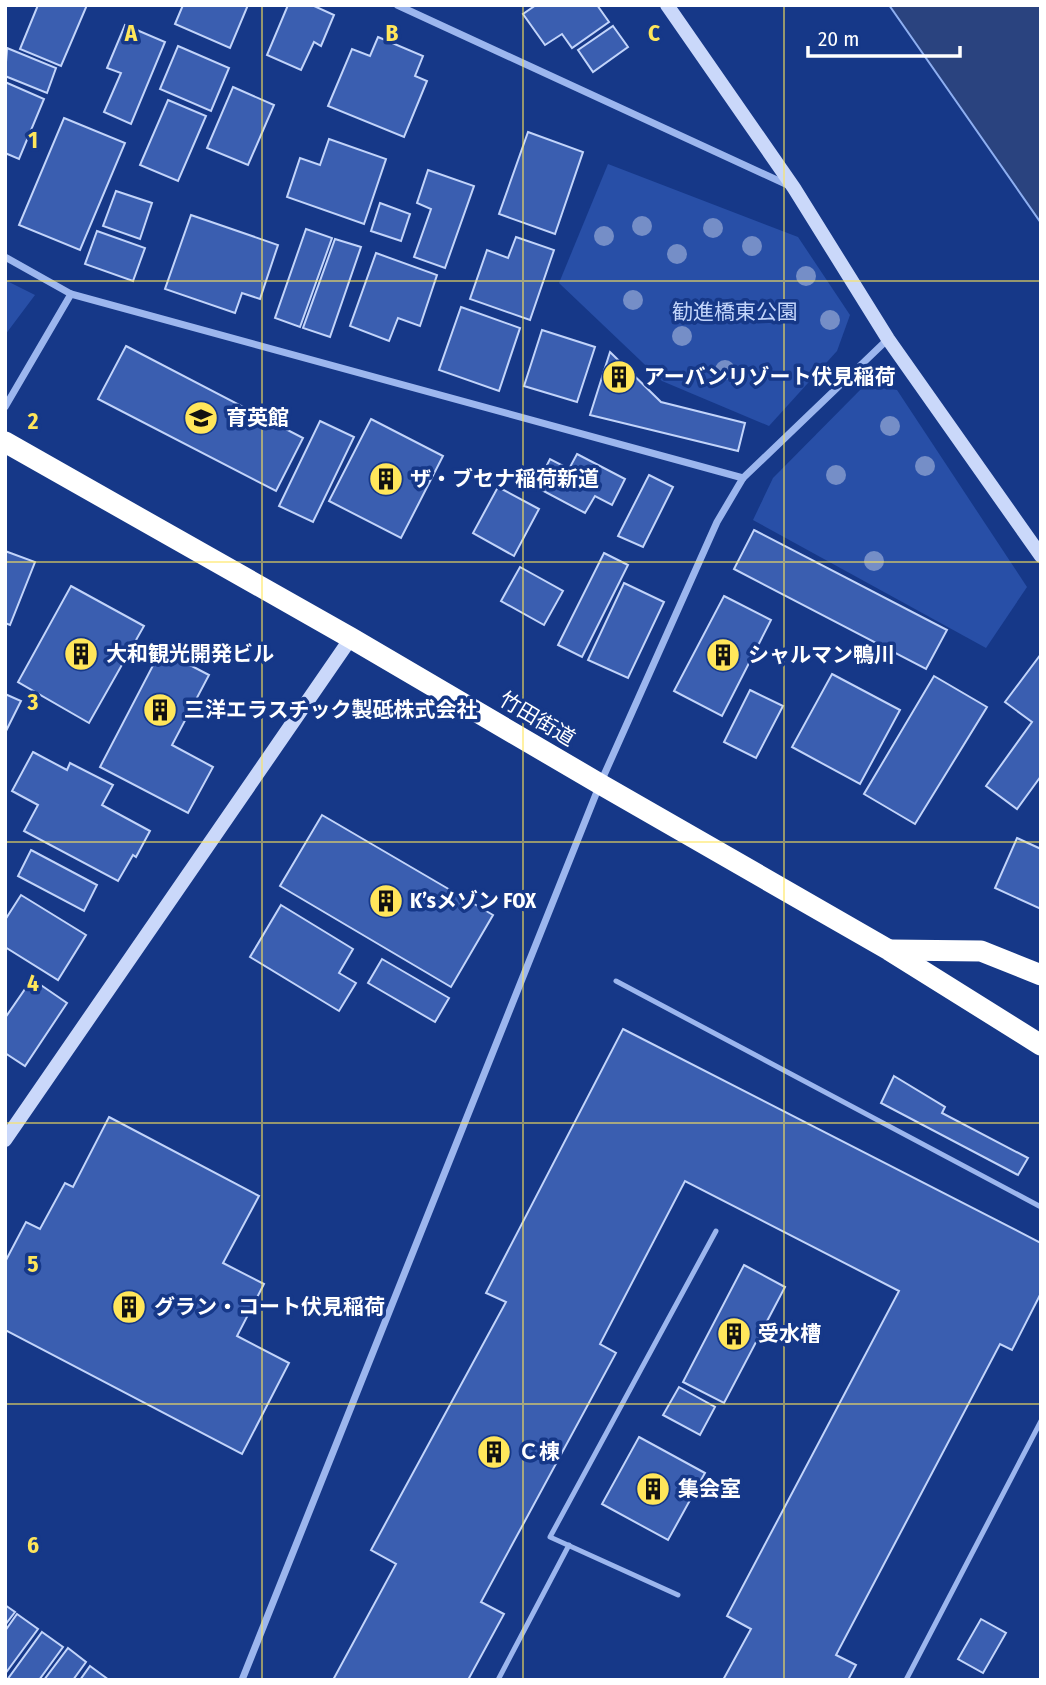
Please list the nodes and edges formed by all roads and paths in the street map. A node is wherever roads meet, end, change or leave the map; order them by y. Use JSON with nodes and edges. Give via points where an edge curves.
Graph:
{"nodes":[{"id":1,"x":397,"y":5,"type":"edge"},
{"id":2,"x":413,"y":5,"type":"edge"},
{"id":3,"x":667,"y":5,"type":"edge"},
{"id":4,"x":420,"y":15,"type":"junction"},
{"id":5,"x":794,"y":188,"type":"junction"},
{"id":6,"x":5,"y":257,"type":"edge"},
{"id":7,"x":71,"y":293,"type":"junction"},
{"id":8,"x":888,"y":339,"type":"junction"},
{"id":9,"x":5,"y":407,"type":"edge"},
{"id":10,"x":5,"y":442,"type":"edge"},
{"id":11,"x":743,"y":478,"type":"junction"},
{"id":12,"x":1041,"y":556,"type":"edge"},
{"id":13,"x":351,"y":638,"type":"junction"},
{"id":14,"x":600,"y":785,"type":"junction"},
{"id":15,"x":889,"y":950,"type":"junction"},
{"id":16,"x":1041,"y":975,"type":"edge"},
{"id":17,"x":616,"y":981,"type":"dead end"},
{"id":18,"x":1041,"y":1045,"type":"edge"},
{"id":19,"x":5,"y":1140,"type":"edge"},
{"id":20,"x":1041,"y":1207,"type":"edge"},
{"id":21,"x":716,"y":1231,"type":"dead end"},
{"id":22,"x":1041,"y":1421,"type":"edge"},
{"id":23,"x":569,"y":1545,"type":"junction"},
{"id":24,"x":678,"y":1595,"type":"dead end"},
{"id":25,"x":242,"y":1680,"type":"edge"},
{"id":26,"x":498,"y":1680,"type":"edge"},
{"id":27,"x":906,"y":1680,"type":"edge"}],
"edges":[{"from":1,"to":4,"type":"street"},
{"from":2,"to":4,"type":"street"},
{"from":3,"to":5,"type":"street"},
{"from":4,"to":5,"type":"street"},
{"from":5,"to":8,"type":"street"},
{"from":6,"to":7,"type":"street"},
{"from":7,"to":9,"type":"street"},
{"from":7,"to":11,"type":"street"},
{"from":8,"to":11,"type":"street"},
{"from":8,"to":12,"type":"street"},
{"from":10,"to":13,"type":"highway","name":"竹田街道"},
{"from":11,"to":14,"type":"street","via":[[717,522]]},
{"from":13,"to":14,"type":"highway","name":"竹田街道"},
{"from":13,"to":19,"type":"street"},
{"from":14,"to":15,"type":"highway","name":"竹田街道"},
{"from":14,"to":25,"type":"street"},
{"from":15,"to":16,"type":"highway","via":[[981,951]]},
{"from":15,"to":18,"type":"highway","name":"竹田街道"},
{"from":17,"to":20,"type":"lane"},
{"from":21,"to":23,"type":"lane","via":[[550,1536]]},
{"from":22,"to":27,"type":"lane"},
{"from":23,"to":24,"type":"lane"},
{"from":23,"to":26,"type":"lane"}]}
